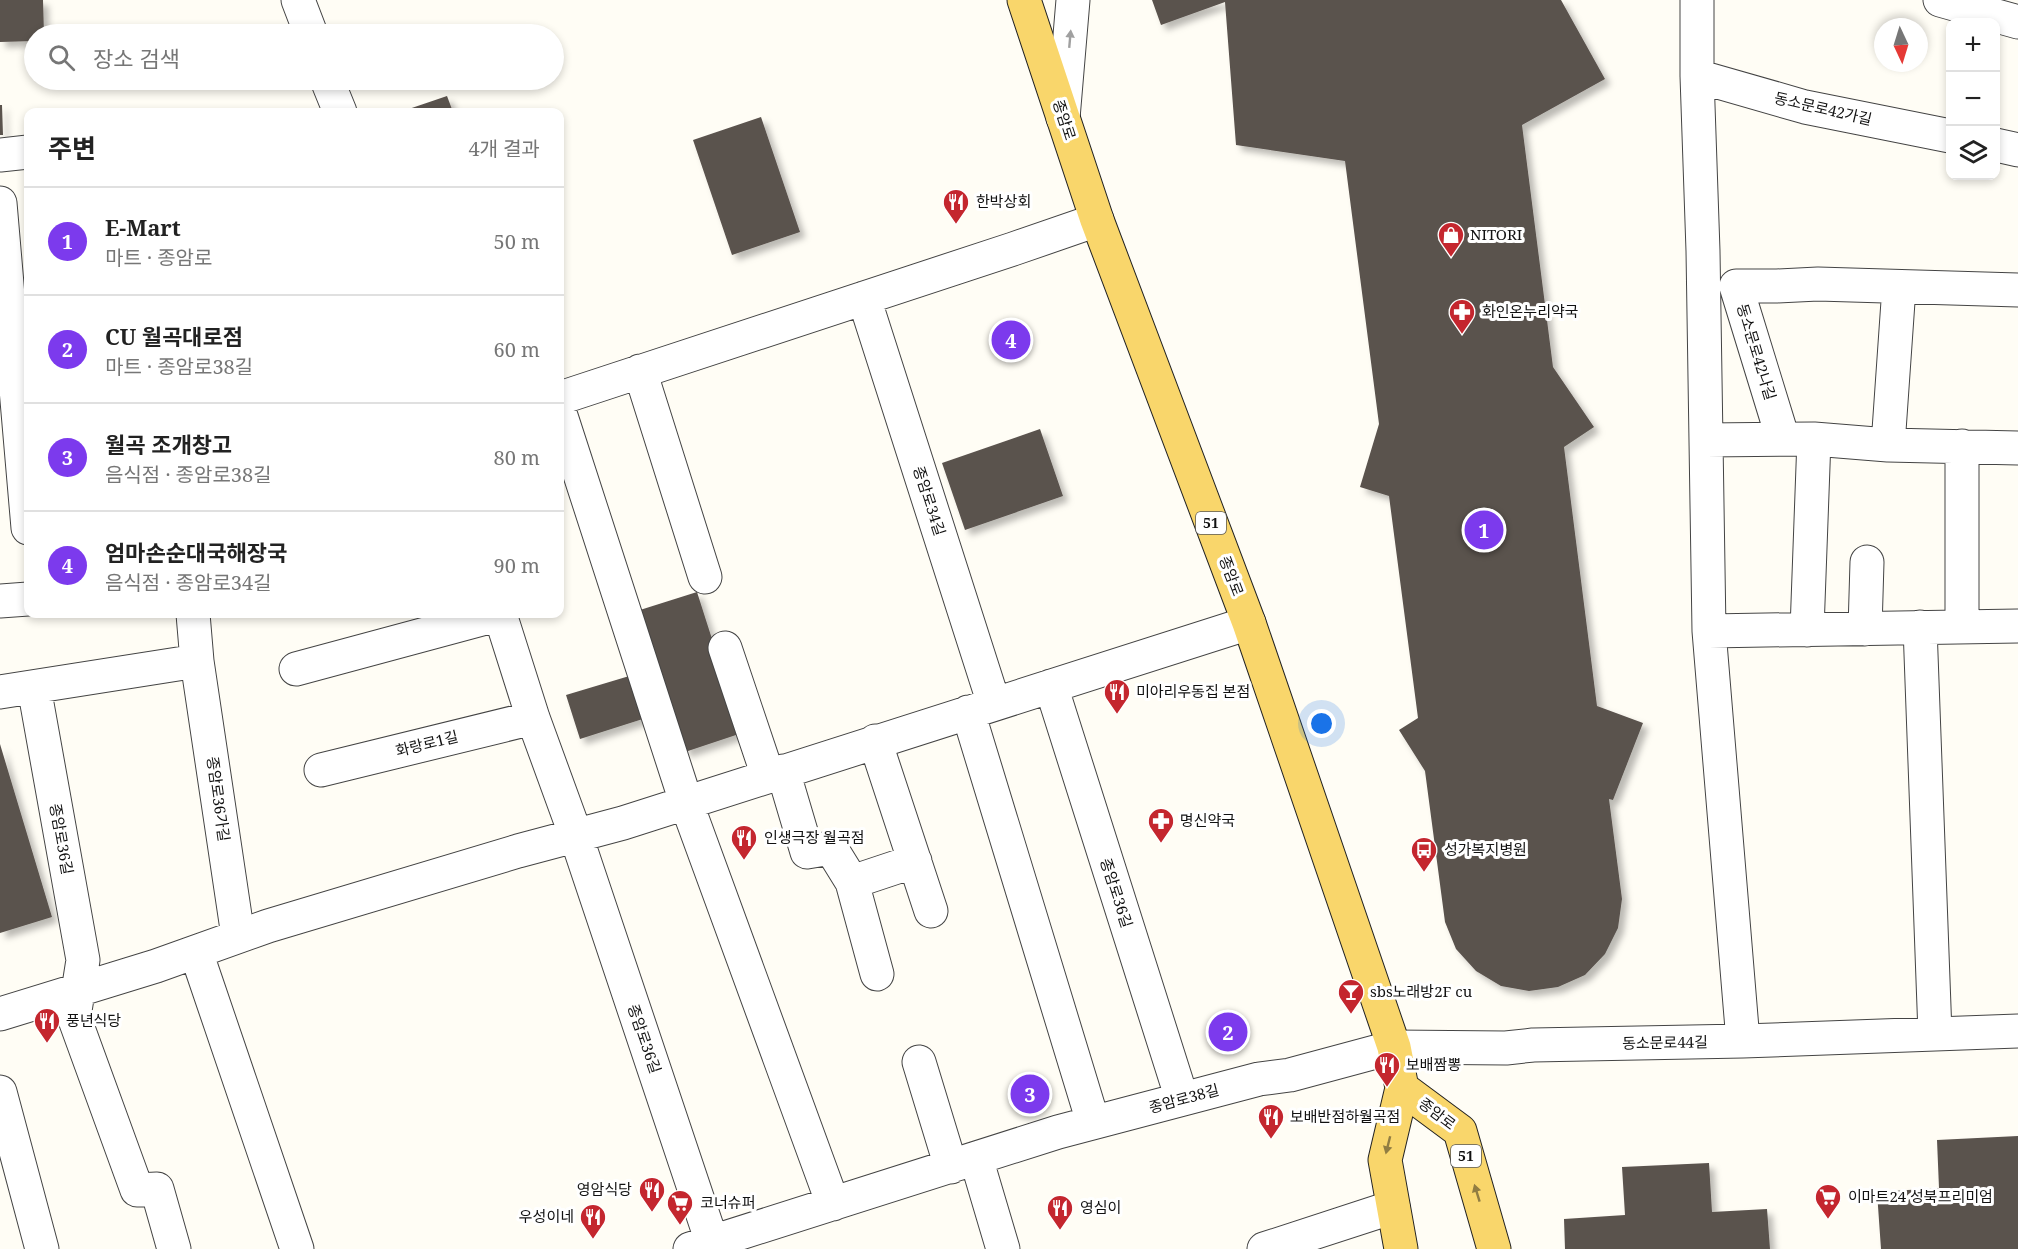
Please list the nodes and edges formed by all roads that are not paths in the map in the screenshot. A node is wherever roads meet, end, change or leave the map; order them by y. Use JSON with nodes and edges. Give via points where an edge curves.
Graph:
{"nodes":[{"id":1,"x":298,"y":0,"type":"edge"},
{"id":2,"x":1024,"y":0,"type":"edge"},
{"id":3,"x":1073,"y":0,"type":"edge"},
{"id":4,"x":1697,"y":0,"type":"edge"},
{"id":5,"x":1940,"y":0,"type":"edge"},
{"id":6,"x":2018,"y":22,"type":"edge"},
{"id":7,"x":307,"y":24,"type":"edge"},
{"id":8,"x":1697,"y":76,"type":"junction"},
{"id":9,"x":331,"y":90,"type":"edge"},
{"id":10,"x":338,"y":108,"type":"edge"},
{"id":11,"x":1063,"y":118,"type":"junction"},
{"id":12,"x":1946,"y":135,"type":"edge"},
{"id":13,"x":2000,"y":147,"type":"edge"},
{"id":14,"x":2018,"y":150,"type":"edge"},
{"id":15,"x":24,"y":152,"type":"edge"},
{"id":16,"x":0,"y":155,"type":"edge"},
{"id":17,"x":0,"y":203,"type":"edge"},
{"id":18,"x":1097,"y":220,"type":"junction"},
{"id":19,"x":1899,"y":287,"type":"junction"},
{"id":20,"x":2018,"y":290,"type":"edge"},
{"id":21,"x":864,"y":298,"type":"junction"},
{"id":22,"x":640,"y":372,"type":"junction"},
{"id":23,"x":564,"y":397,"type":"edge"},
{"id":24,"x":564,"y":425,"type":"edge"},
{"id":25,"x":1799,"y":439,"type":"junction"},
{"id":26,"x":1706,"y":440,"type":"junction"},
{"id":27,"x":1888,"y":445,"type":"junction"},
{"id":28,"x":1962,"y":446,"type":"junction"},
{"id":29,"x":2018,"y":448,"type":"edge"},
{"id":30,"x":24,"y":482,"type":"edge"},
{"id":31,"x":1867,"y":562,"type":"dead end"},
{"id":32,"x":705,"y":577,"type":"dead end"},
{"id":33,"x":24,"y":599,"type":"edge"},
{"id":34,"x":0,"y":601,"type":"edge"},
{"id":35,"x":193,"y":618,"type":"edge"},
{"id":36,"x":485,"y":618,"type":"edge"},
{"id":37,"x":501,"y":618,"type":"edge"},
{"id":38,"x":1249,"y":623,"type":"junction"},
{"id":39,"x":2018,"y":626,"type":"edge"},
{"id":40,"x":1920,"y":627,"type":"junction"},
{"id":41,"x":1962,"y":627,"type":"junction"},
{"id":42,"x":1865,"y":629,"type":"junction"},
{"id":43,"x":1808,"y":630,"type":"junction"},
{"id":44,"x":1709,"y":631,"type":"junction"},
{"id":45,"x":724,"y":648,"type":"dead end"},
{"id":46,"x":197,"y":662,"type":"junction"},
{"id":47,"x":296,"y":669,"type":"dead end"},
{"id":48,"x":1051,"y":686,"type":"junction"},
{"id":49,"x":34,"y":687,"type":"junction"},
{"id":50,"x":0,"y":692,"type":"edge"},
{"id":51,"x":981,"y":708,"type":"junction"},
{"id":52,"x":533,"y":718,"type":"junction"},
{"id":53,"x":875,"y":741,"type":"junction"},
{"id":54,"x":321,"y":770,"type":"dead end"},
{"id":55,"x":776,"y":774,"type":"junction"},
{"id":56,"x":686,"y":802,"type":"junction"},
{"id":57,"x":576,"y":836,"type":"junction"},
{"id":58,"x":915,"y":861,"type":"junction"},
{"id":59,"x":852,"y":882,"type":"junction"},
{"id":60,"x":931,"y":911,"type":"dead end"},
{"id":61,"x":238,"y":936,"type":"junction"},
{"id":62,"x":196,"y":952,"type":"junction"},
{"id":63,"x":877,"y":974,"type":"dead end"},
{"id":64,"x":77,"y":990,"type":"junction"},
{"id":65,"x":0,"y":1014,"type":"edge"},
{"id":66,"x":2018,"y":1031,"type":"edge"},
{"id":67,"x":1935,"y":1034,"type":"junction"},
{"id":68,"x":1743,"y":1041,"type":"junction"},
{"id":69,"x":1394,"y":1047,"type":"junction"},
{"id":70,"x":919,"y":1062,"type":"dead end"},
{"id":71,"x":1402,"y":1088,"type":"junction"},
{"id":72,"x":0,"y":1092,"type":"edge"},
{"id":73,"x":1182,"y":1100,"type":"junction"},
{"id":74,"x":1093,"y":1122,"type":"junction"},
{"id":75,"x":4,"y":1125,"type":"edge"},
{"id":76,"x":963,"y":1162,"type":"junction"},
{"id":77,"x":833,"y":1204,"type":"junction"},
{"id":78,"x":1393,"y":1207,"type":"junction"},
{"id":79,"x":700,"y":1247,"type":"edge"},
{"id":80,"x":42,"y":1249,"type":"edge"},
{"id":81,"x":174,"y":1249,"type":"edge"},
{"id":82,"x":297,"y":1249,"type":"edge"},
{"id":83,"x":1003,"y":1249,"type":"edge"},
{"id":84,"x":1264,"y":1249,"type":"edge"},
{"id":85,"x":1401,"y":1249,"type":"edge"},
{"id":86,"x":1494,"y":1249,"type":"edge"}],
"edges":[{"from":1,"to":7,"type":"street"},
{"from":2,"to":11,"type":"main road","name":"종암로","number":"51"},
{"from":11,"to":3,"type":"street","one_way":true},
{"from":4,"to":8,"type":"street"},
{"from":5,"to":6,"type":"street"},
{"from":8,"to":12,"type":"street","name":"동소문로42가길","via":[[1805,107]]},
{"from":8,"to":26,"type":"street"},
{"from":9,"to":10,"type":"street"},
{"from":11,"to":18,"type":"main road","name":"종암로","number":"51"},
{"from":13,"to":14,"type":"street"},
{"from":15,"to":16,"type":"street"},
{"from":17,"to":30,"type":"street"},
{"from":18,"to":21,"type":"street"},
{"from":18,"to":38,"type":"main road","name":"종암로","number":"51"},
{"from":19,"to":20,"type":"street","name":"동소문로42나길"},
{"from":19,"to":25,"type":"street","name":"동소문로42나길","via":[[1736,286]]},
{"from":19,"to":27,"type":"street"},
{"from":21,"to":22,"type":"street"},
{"from":21,"to":51,"type":"street","name":"종암로34길"},
{"from":22,"to":23,"type":"street"},
{"from":22,"to":32,"type":"street"},
{"from":24,"to":56,"type":"street"},
{"from":25,"to":26,"type":"street"},
{"from":25,"to":27,"type":"street"},
{"from":25,"to":43,"type":"street"},
{"from":26,"to":44,"type":"street"},
{"from":27,"to":28,"type":"street"},
{"from":28,"to":29,"type":"street"},
{"from":28,"to":41,"type":"street"},
{"from":31,"to":42,"type":"street"},
{"from":33,"to":34,"type":"street"},
{"from":35,"to":46,"type":"street","name":"종암로36가길"},
{"from":36,"to":47,"type":"street"},
{"from":37,"to":52,"type":"street"},
{"from":38,"to":48,"type":"street"},
{"from":38,"to":69,"type":"main road","name":"종암로","number":"51"},
{"from":39,"to":41,"type":"street"},
{"from":40,"to":41,"type":"street"},
{"from":40,"to":42,"type":"street"},
{"from":40,"to":67,"type":"street"},
{"from":42,"to":43,"type":"street"},
{"from":43,"to":44,"type":"street"},
{"from":44,"to":68,"type":"street"},
{"from":45,"to":55,"type":"street"},
{"from":46,"to":49,"type":"street"},
{"from":46,"to":61,"type":"street","name":"종암로36가길"},
{"from":48,"to":51,"type":"street"},
{"from":48,"to":73,"type":"street","name":"종암로36길"},
{"from":49,"to":50,"type":"street"},
{"from":49,"to":64,"type":"street","name":"종암로36길","via":[[83,960]]},
{"from":51,"to":53,"type":"street"},
{"from":51,"to":74,"type":"street"},
{"from":52,"to":54,"type":"street","name":"화랑로1길"},
{"from":52,"to":57,"type":"street"},
{"from":53,"to":55,"type":"street"},
{"from":53,"to":58,"type":"street"},
{"from":55,"to":56,"type":"street"},
{"from":55,"to":59,"type":"street","via":[[807,852],[831,848]]},
{"from":56,"to":57,"type":"street"},
{"from":56,"to":77,"type":"street"},
{"from":57,"to":61,"type":"street"},
{"from":57,"to":79,"type":"street","name":"종암로36길"},
{"from":58,"to":59,"type":"street"},
{"from":58,"to":60,"type":"street"},
{"from":59,"to":63,"type":"street"},
{"from":61,"to":62,"type":"street"},
{"from":62,"to":64,"type":"street"},
{"from":62,"to":82,"type":"street"},
{"from":64,"to":65,"type":"street"},
{"from":64,"to":81,"type":"street","name":"종암로36길","via":[[74,1017],[137,1190],[157,1189]]},
{"from":66,"to":67,"type":"street","name":"동소문로44길"},
{"from":67,"to":68,"type":"street","name":"동소문로44길"},
{"from":68,"to":69,"type":"street","name":"동소문로44길"},
{"from":69,"to":71,"type":"main road","name":"종암로","number":"51"},
{"from":69,"to":73,"type":"street","name":"종암로38길"},
{"from":70,"to":76,"type":"street"},
{"from":71,"to":78,"type":"main road","name":"종암로","number":"51","one_way":true,"via":[[1384,1160]]},
{"from":86,"to":71,"type":"main road","name":"종암로","number":"51","one_way":true,"via":[[1460,1131]]},
{"from":72,"to":75,"type":"street"},
{"from":73,"to":74,"type":"street","name":"종암로38길"},
{"from":74,"to":76,"type":"street","name":"종암로38길"},
{"from":75,"to":80,"type":"street"},
{"from":76,"to":77,"type":"street","name":"종암로38길"},
{"from":76,"to":83,"type":"street"},
{"from":77,"to":79,"type":"street","name":"종암로38길"},
{"from":78,"to":84,"type":"street"},
{"from":78,"to":85,"type":"main road","name":"종암로","number":"51"}]}
